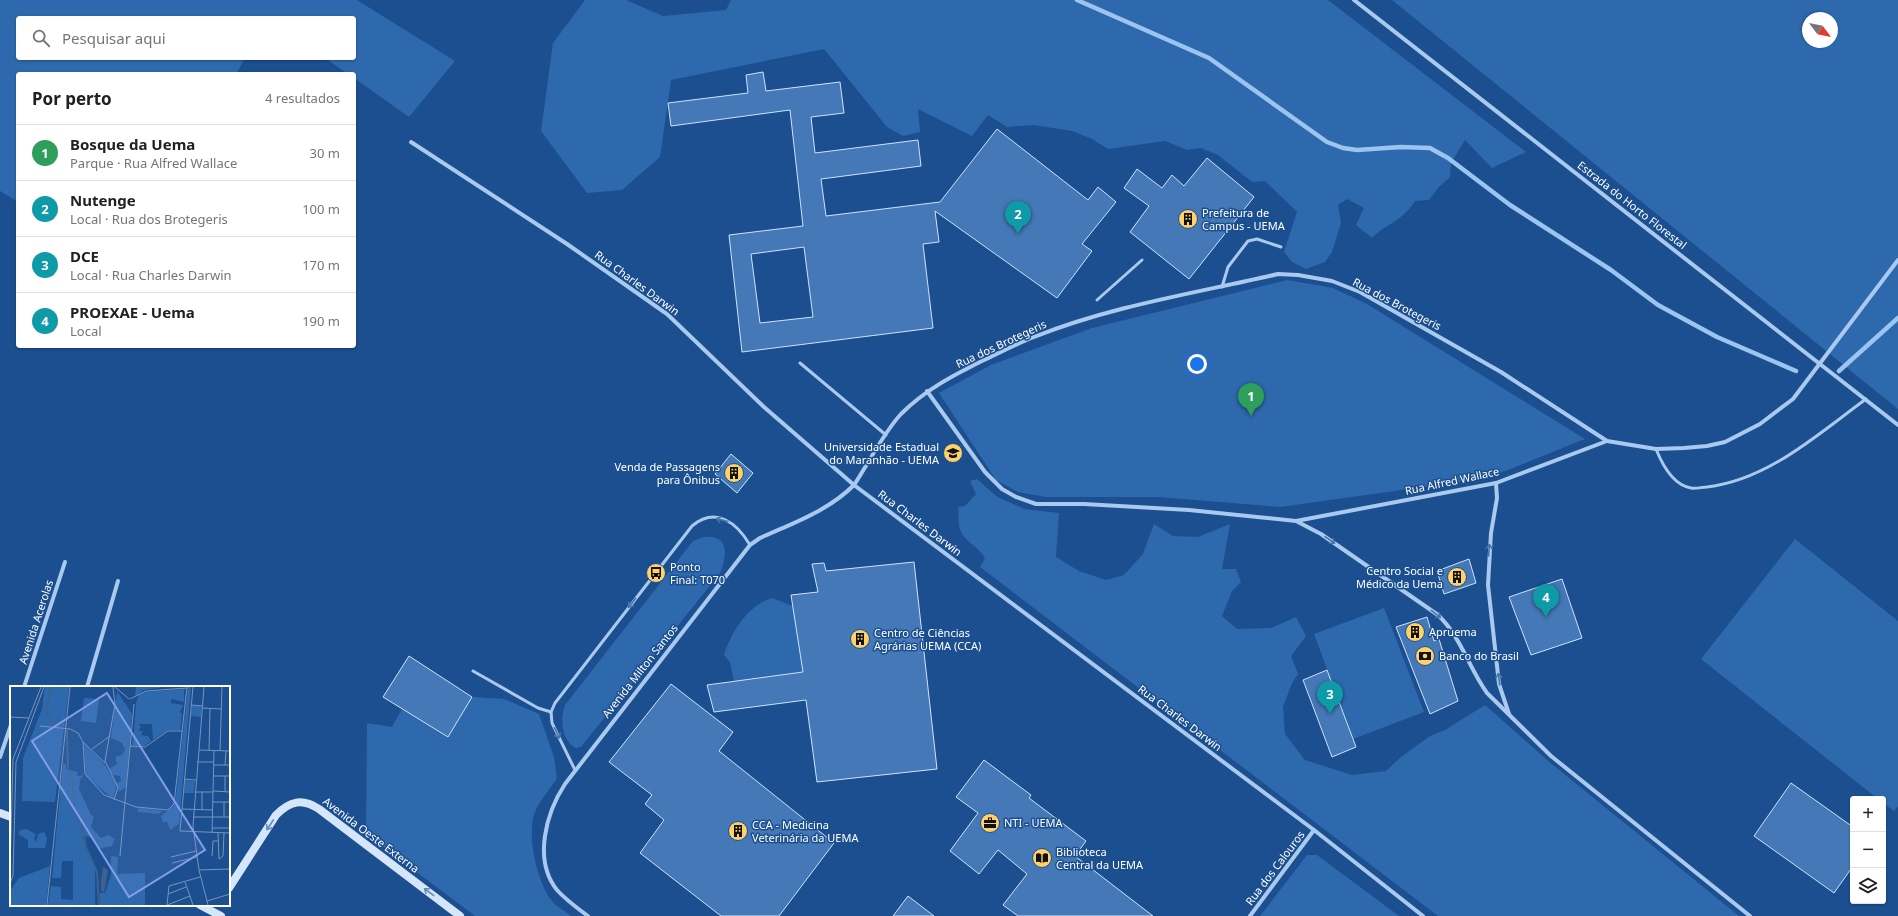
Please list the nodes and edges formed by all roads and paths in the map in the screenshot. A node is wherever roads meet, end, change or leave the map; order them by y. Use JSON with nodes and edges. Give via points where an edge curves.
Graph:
{"nodes":[{"id":1,"x":1354,"y":0,"type":"edge"},
{"id":2,"x":411,"y":142,"type":"dead end"},
{"id":3,"x":1280,"y":247,"type":"dead end"},
{"id":4,"x":1142,"y":260,"type":"dead end"},
{"id":5,"x":1898,"y":260,"type":"edge"},
{"id":6,"x":1222,"y":287,"type":"junction"},
{"id":7,"x":1097,"y":300,"type":"dead end"},
{"id":8,"x":800,"y":362,"type":"dead end"},
{"id":9,"x":1819,"y":363,"type":"junction"},
{"id":10,"x":928,"y":391,"type":"junction"},
{"id":11,"x":1866,"y":399,"type":"junction"},
{"id":12,"x":1898,"y":425,"type":"edge"},
{"id":13,"x":886,"y":435,"type":"junction"},
{"id":14,"x":1607,"y":441,"type":"junction"},
{"id":15,"x":1656,"y":449,"type":"junction"},
{"id":16,"x":1496,"y":482,"type":"junction"},
{"id":17,"x":854,"y":485,"type":"junction"},
{"id":18,"x":1296,"y":521,"type":"junction"},
{"id":19,"x":750,"y":545,"type":"junction"},
{"id":20,"x":65,"y":562,"type":"dead end"},
{"id":21,"x":118,"y":581,"type":"dead end"},
{"id":22,"x":473,"y":671,"type":"dead end"},
{"id":23,"x":24,"y":686,"type":"edge"},
{"id":24,"x":87,"y":686,"type":"edge"},
{"id":25,"x":551,"y":712,"type":"junction"},
{"id":26,"x":1510,"y":716,"type":"junction"},
{"id":27,"x":10,"y":728,"type":"edge"},
{"id":28,"x":0,"y":757,"type":"edge"},
{"id":29,"x":575,"y":770,"type":"junction"},
{"id":30,"x":0,"y":813,"type":"edge"},
{"id":31,"x":10,"y":817,"type":"edge"},
{"id":32,"x":1314,"y":830,"type":"junction"},
{"id":33,"x":230,"y":886,"type":"edge"},
{"id":34,"x":202,"y":906,"type":"edge"},
{"id":35,"x":214,"y":911,"type":"edge"},
{"id":36,"x":221,"y":916,"type":"edge"},
{"id":37,"x":460,"y":916,"type":"edge"},
{"id":38,"x":588,"y":916,"type":"edge"},
{"id":39,"x":1250,"y":916,"type":"edge"},
{"id":40,"x":1423,"y":916,"type":"edge"},
{"id":41,"x":1750,"y":916,"type":"edge"}],
"edges":[{"from":1,"to":9,"type":"street","name":"Estrada do Horto Florestal"},
{"from":2,"to":17,"type":"street","name":"Rua Charles Darwin","via":[[668,314],[764,407]]},
{"from":3,"to":6,"type":"lane","via":[[1257,239],[1248,241],[1228,267]]},
{"from":4,"to":7,"type":"lane"},
{"from":5,"to":9,"type":"street","name":"Rua dos Brotegeris"},
{"from":6,"to":10,"type":"street","name":"Rua dos Brotegeris","via":[[1144,304],[1051,330],[993,356]]},
{"from":6,"to":14,"type":"street","name":"Rua dos Brotegeris","via":[[1278,274],[1332,281],[1380,303],[1501,372]]},
{"from":8,"to":13,"type":"lane"},
{"from":9,"to":11,"type":"street","name":"Estrada do Horto Florestal"},
{"from":9,"to":15,"type":"street","name":"Rua dos Brotegeris","via":[[1792,399],[1760,424],[1742,434],[1725,442],[1707,446]]},
{"from":10,"to":13,"type":"street","name":"Rua dos Brotegeris","via":[[900,416]]},
{"from":10,"to":18,"type":"street","via":[[985,472],[1005,491],[1023,500],[1036,504],[1189,510]]},
{"from":11,"to":12,"type":"street","name":"Estrada do Horto Florestal"},
{"from":11,"to":15,"type":"lane","via":[[1806,443],[1760,472],[1719,485],[1691,488],[1664,468]]},
{"from":13,"to":17,"type":"street","name":"Rua dos Brotegeris"},
{"from":14,"to":15,"type":"street","name":"Rua dos Brotegeris"},
{"from":14,"to":16,"type":"street","name":"Rua Alfred Wallace"},
{"from":16,"to":18,"type":"street","name":"Rua Alfred Wallace"},
{"from":26,"to":16,"type":"street","one_way":true,"via":[[1499,684],[1488,585],[1491,533],[1497,498]]},
{"from":17,"to":19,"type":"street","name":"Avenida Milton Santos","via":[[832,503]]},
{"from":17,"to":32,"type":"street","name":"Rua Charles Darwin"},
{"from":18,"to":26,"type":"street","one_way":true,"via":[[1321,534],[1438,615],[1462,647],[1479,682]]},
{"from":19,"to":25,"type":"lane","one_way":true,"via":[[738,528],[727,521],[706,518],[692,526],[555,703]]},
{"from":19,"to":29,"type":"street","name":"Avenida Milton Santos"},
{"from":20,"to":23,"type":"street","name":"Avenida Acerolas"},
{"from":21,"to":24,"type":"street"},
{"from":22,"to":25,"type":"lane","via":[[538,708]]},
{"from":25,"to":29,"type":"lane","one_way":true,"via":[[552,723]]},
{"from":26,"to":41,"type":"street","via":[[1551,756]]},
{"from":27,"to":28,"type":"street"},
{"from":29,"to":38,"type":"street","name":"Avenida Milton Santos","via":[[551,809],[544,849],[547,870],[557,890]]},
{"from":30,"to":31,"type":"street"},
{"from":32,"to":39,"type":"street","name":"Rua dos Calouros"},
{"from":32,"to":40,"type":"street","name":"Rua Charles Darwin"},
{"from":37,"to":33,"type":"street","name":"Avenida Oeste Externa","one_way":true,"via":[[311,804],[299,801],[286,806],[276,816]]},
{"from":34,"to":35,"type":"street"},
{"from":35,"to":36,"type":"street"}]}
